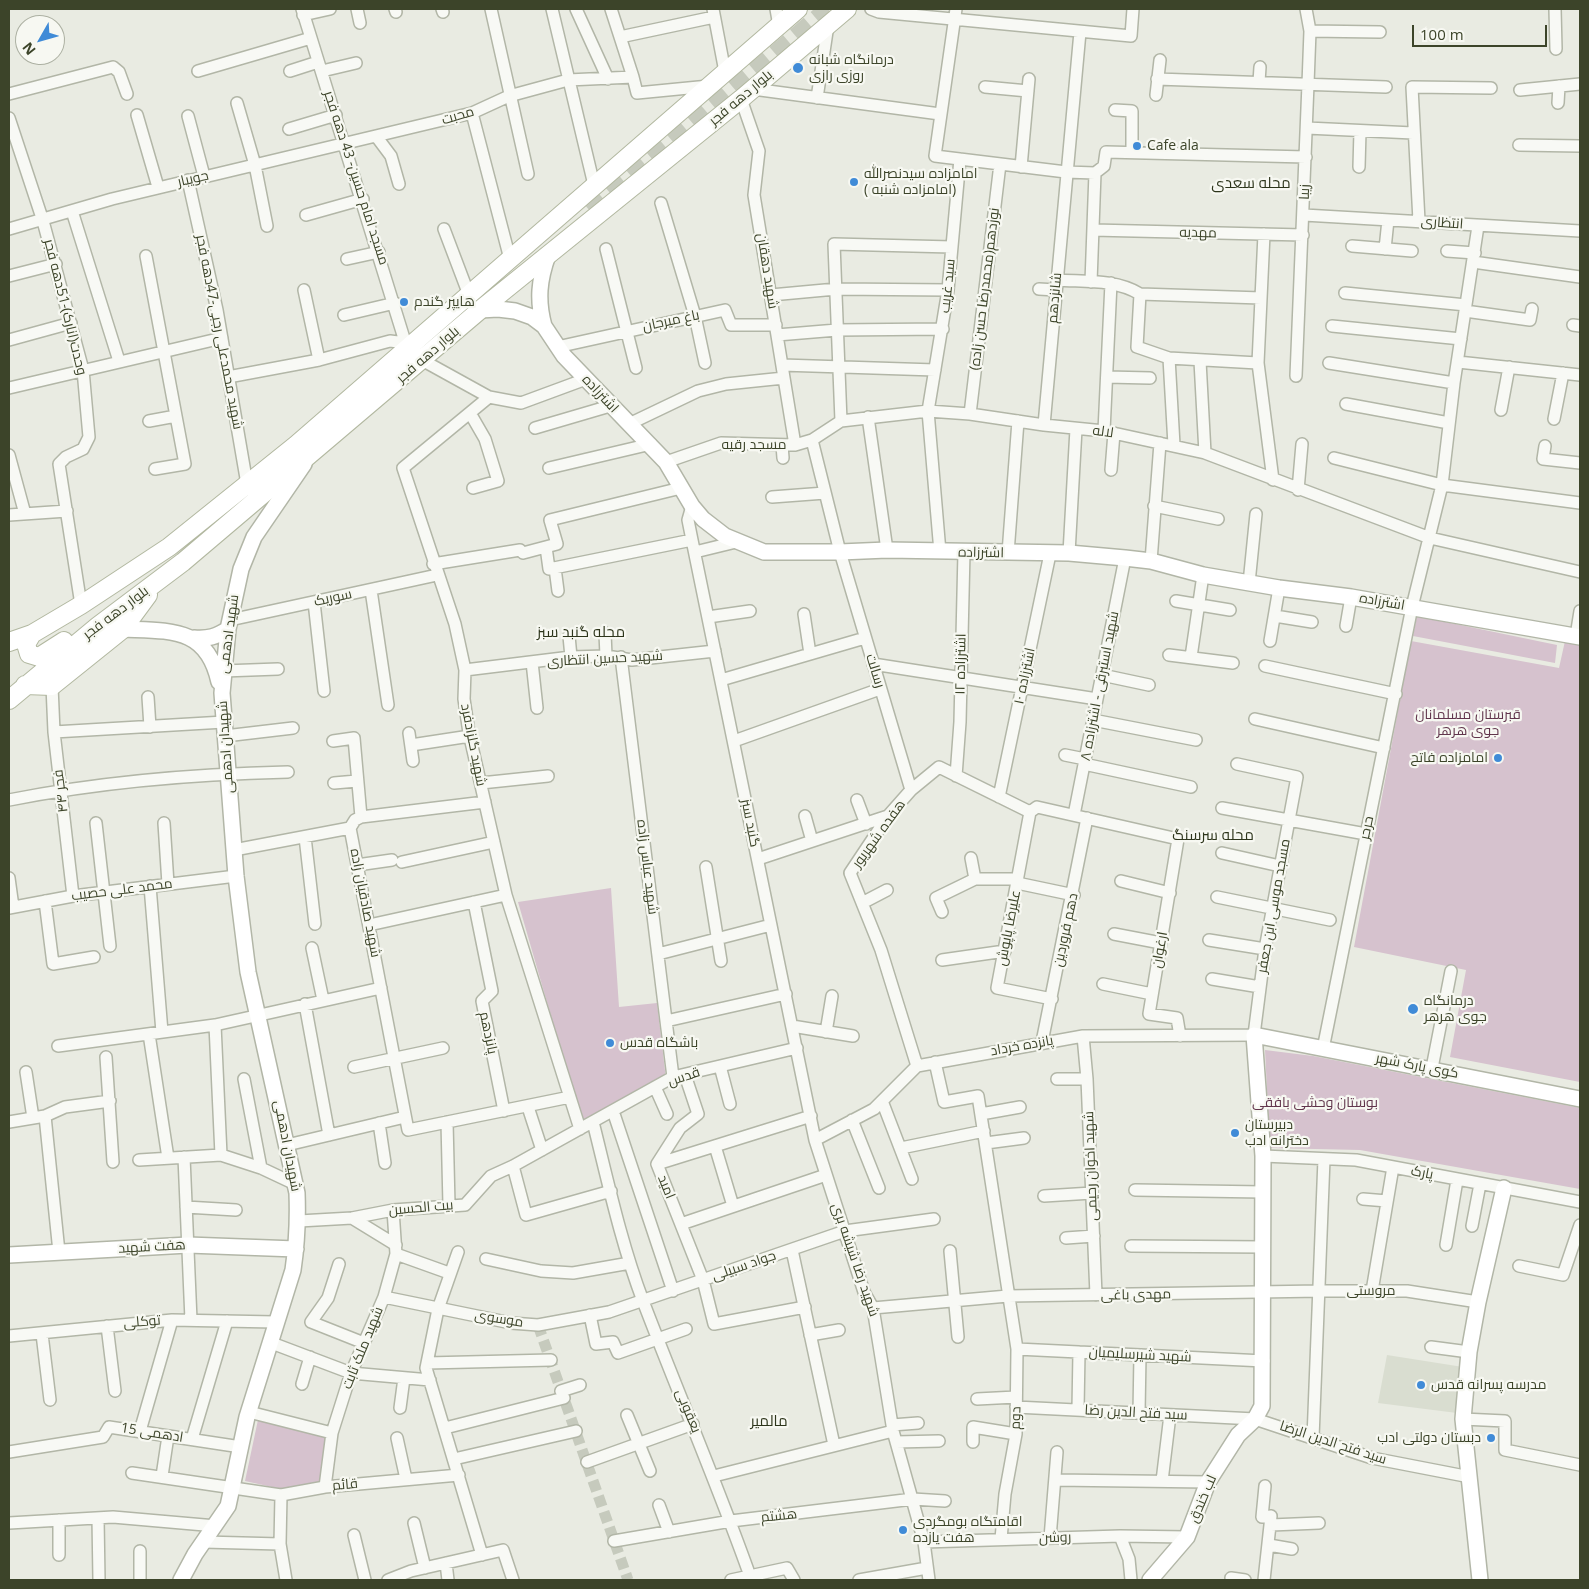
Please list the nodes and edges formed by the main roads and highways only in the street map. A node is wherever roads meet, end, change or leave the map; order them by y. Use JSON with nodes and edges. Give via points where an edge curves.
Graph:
{"nodes":[{"id":1,"x":798,"y":9,"type":"edge"},
{"id":2,"x":847,"y":9,"type":"edge"},
{"id":3,"x":778,"y":17,"type":"edge"},
{"id":4,"x":157,"y":582,"type":"junction"},
{"id":5,"x":98,"y":626,"type":"junction"},
{"id":6,"x":32,"y":634,"type":"junction"},
{"id":7,"x":9,"y":642,"type":"edge"},
{"id":8,"x":25,"y":685,"type":"junction"},
{"id":9,"x":9,"y":700,"type":"edge"}],
"edges":[{"from":1,"to":3,"type":"main road","name":"بلوار دهه فجر"},
{"from":2,"to":4,"type":"main road","name":"بلوار دهه فجر","via":[[480,310],[307,460]]},
{"from":3,"to":6,"type":"main road","name":"بلوار دهه فجر","via":[[725,72],[296,445],[169,547]]},
{"from":4,"to":5,"type":"main road","name":"بلوار دهه فجر"},
{"from":4,"to":8,"type":"main road","via":[[123,629],[52,686]]},
{"from":5,"to":6,"type":"main road","via":[[40,657],[29,654],[26,644]]},
{"from":5,"to":8,"type":"main road","name":"بلوار دهه فجر"},
{"from":6,"to":7,"type":"main road","name":"بلوار دهه فجر"},
{"from":8,"to":9,"type":"main road","name":"بلوار دهه فجر"}]}
